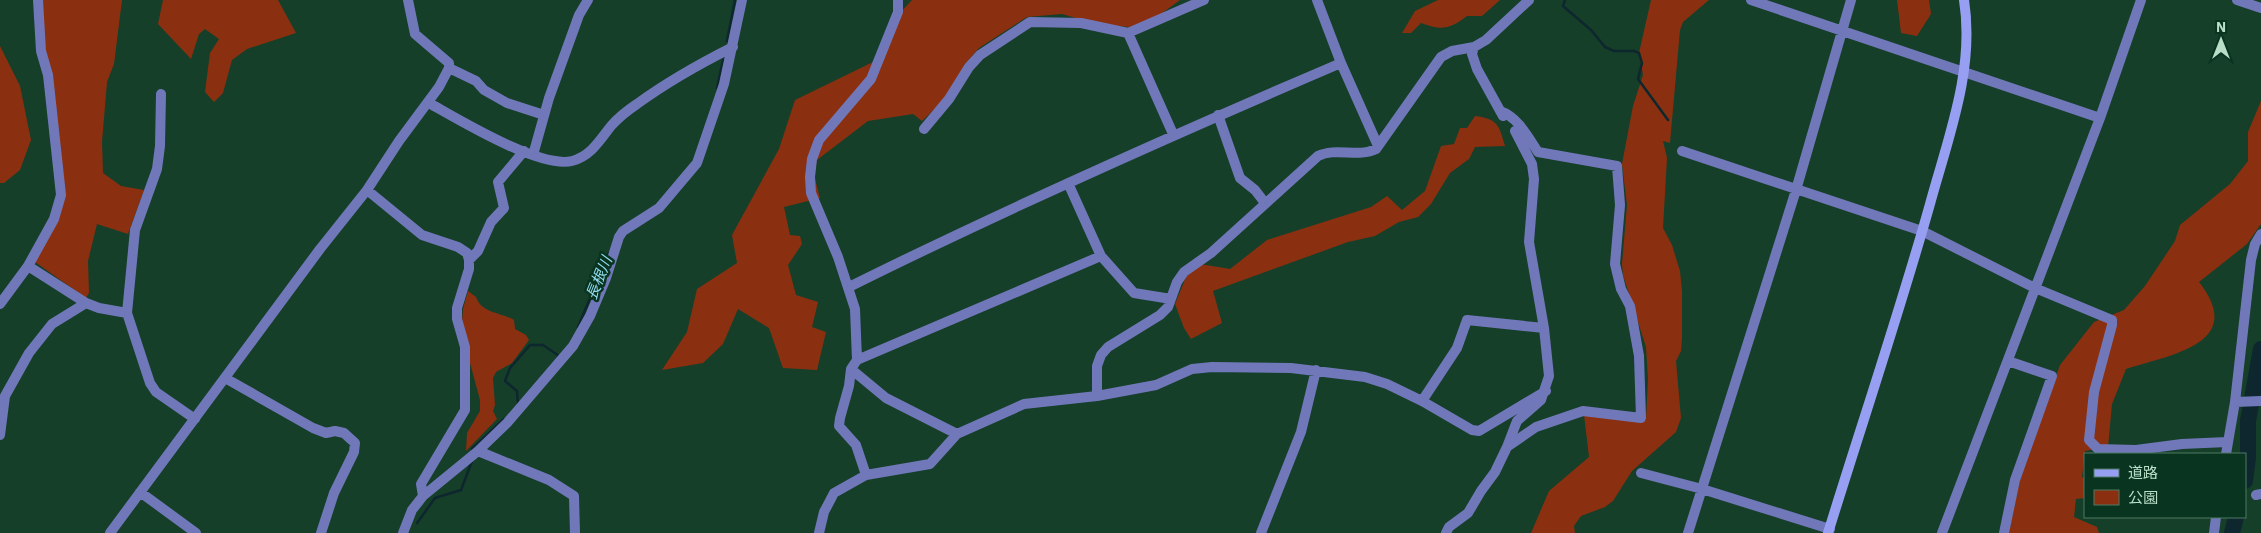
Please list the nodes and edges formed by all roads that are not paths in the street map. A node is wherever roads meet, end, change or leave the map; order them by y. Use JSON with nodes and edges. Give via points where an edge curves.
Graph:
{"nodes":[{"id":1,"x":38,"y":0,"type":"edge"},
{"id":2,"x":408,"y":0,"type":"edge"},
{"id":3,"x":588,"y":0,"type":"edge"},
{"id":4,"x":742,"y":0,"type":"edge"},
{"id":5,"x":898,"y":0,"type":"edge"},
{"id":6,"x":1204,"y":0,"type":"edge"},
{"id":7,"x":1317,"y":0,"type":"edge"},
{"id":8,"x":1529,"y":0,"type":"edge"},
{"id":9,"x":1751,"y":0,"type":"edge"},
{"id":10,"x":1852,"y":0,"type":"edge"},
{"id":11,"x":1964,"y":0,"type":"edge"},
{"id":12,"x":2141,"y":0,"type":"edge"},
{"id":13,"x":2237,"y":0,"type":"edge"},
{"id":14,"x":2261,"y":8,"type":"edge"},
{"id":15,"x":1843,"y":30,"type":"junction"},
{"id":16,"x":1128,"y":32,"type":"junction"},
{"id":17,"x":732,"y":47,"type":"junction"},
{"id":18,"x":1474,"y":47,"type":"junction"},
{"id":19,"x":1341,"y":63,"type":"junction"},
{"id":20,"x":449,"y":68,"type":"junction"},
{"id":21,"x":1964,"y":72,"type":"junction"},
{"id":22,"x":161,"y":94,"type":"dead end"},
{"id":23,"x":429,"y":103,"type":"junction"},
{"id":24,"x":1500,"y":111,"type":"junction"},
{"id":25,"x":544,"y":115,"type":"junction"},
{"id":26,"x":1218,"y":115,"type":"junction"},
{"id":27,"x":2100,"y":118,"type":"junction"},
{"id":28,"x":924,"y":129,"type":"dead end"},
{"id":29,"x":1173,"y":134,"type":"junction"},
{"id":30,"x":1378,"y":146,"type":"junction"},
{"id":31,"x":1682,"y":151,"type":"dead end"},
{"id":32,"x":529,"y":153,"type":"junction"},
{"id":33,"x":1068,"y":183,"type":"junction"},
{"id":34,"x":367,"y":190,"type":"junction"},
{"id":35,"x":1796,"y":190,"type":"junction"},
{"id":36,"x":1265,"y":203,"type":"junction"},
{"id":37,"x":1922,"y":231,"type":"junction"},
{"id":38,"x":2261,"y":234,"type":"edge"},
{"id":39,"x":1101,"y":256,"type":"junction"},
{"id":40,"x":469,"y":260,"type":"junction"},
{"id":41,"x":28,"y":266,"type":"junction"},
{"id":42,"x":849,"y":287,"type":"junction"},
{"id":43,"x":2035,"y":288,"type":"junction"},
{"id":44,"x":1170,"y":299,"type":"junction"},
{"id":45,"x":86,"y":303,"type":"junction"},
{"id":46,"x":0,"y":304,"type":"edge"},
{"id":47,"x":127,"y":313,"type":"junction"},
{"id":48,"x":1544,"y":328,"type":"junction"},
{"id":49,"x":2008,"y":361,"type":"junction"},
{"id":50,"x":854,"y":365,"type":"junction"},
{"id":51,"x":1316,"y":370,"type":"junction"},
{"id":52,"x":225,"y":378,"type":"junction"},
{"id":53,"x":1546,"y":391,"type":"junction"},
{"id":54,"x":1096,"y":396,"type":"junction"},
{"id":55,"x":1422,"y":401,"type":"junction"},
{"id":56,"x":2261,"y":401,"type":"edge"},
{"id":57,"x":2238,"y":402,"type":"junction"},
{"id":58,"x":195,"y":419,"type":"junction"},
{"id":59,"x":957,"y":434,"type":"junction"},
{"id":60,"x":0,"y":435,"type":"edge"},
{"id":61,"x":2227,"y":442,"type":"junction"},
{"id":62,"x":1507,"y":447,"type":"junction"},
{"id":63,"x":478,"y":451,"type":"junction"},
{"id":64,"x":2226,"y":453,"type":"edge"},
{"id":65,"x":1641,"y":473,"type":"dead end"},
{"id":66,"x":866,"y":476,"type":"junction"},
{"id":67,"x":1702,"y":488,"type":"junction"},
{"id":68,"x":140,"y":492,"type":"junction"},
{"id":69,"x":423,"y":496,"type":"junction"},
{"id":70,"x":2216,"y":518,"type":"edge"},
{"id":71,"x":1829,"y":531,"type":"edge"},
{"id":72,"x":110,"y":533,"type":"edge"},
{"id":73,"x":196,"y":533,"type":"edge"},
{"id":74,"x":322,"y":533,"type":"edge"},
{"id":75,"x":403,"y":533,"type":"edge"},
{"id":76,"x":575,"y":533,"type":"edge"},
{"id":77,"x":819,"y":533,"type":"edge"},
{"id":78,"x":1261,"y":533,"type":"edge"},
{"id":79,"x":1446,"y":533,"type":"edge"},
{"id":80,"x":1688,"y":533,"type":"edge"},
{"id":81,"x":1942,"y":533,"type":"edge"},
{"id":82,"x":2004,"y":533,"type":"edge"},
{"id":83,"x":2214,"y":533,"type":"edge"}],
"edges":[{"from":1,"to":41,"type":"street","via":[[61,195],[54,219]]},
{"from":2,"to":20,"type":"street","via":[[415,34],[447,59]]},
{"from":3,"to":25,"type":"street","via":[[579,15]]},
{"from":4,"to":17,"type":"street"},
{"from":5,"to":42,"type":"street","via":[[898,12],[871,79],[819,140],[812,159],[811,193]]},
{"from":6,"to":16,"type":"street"},
{"from":7,"to":19,"type":"street"},
{"from":8,"to":18,"type":"street"},
{"from":9,"to":15,"type":"street"},
{"from":10,"to":15,"type":"street"},
{"from":11,"to":21,"type":"street"},
{"from":12,"to":27,"type":"street"},
{"from":13,"to":14,"type":"street"},
{"from":15,"to":21,"type":"street"},
{"from":15,"to":35,"type":"street"},
{"from":16,"to":28,"type":"street","via":[[1081,23],[1030,22],[980,54]]},
{"from":16,"to":29,"type":"street"},
{"from":17,"to":32,"type":"street","via":[[639,102],[592,150],[582,156],[571,161],[559,161]]},
{"from":17,"to":63,"type":"street","via":[[724,84],[697,163],[659,208],[623,231],[590,316],[573,346],[507,423]]},
{"from":18,"to":24,"type":"street","via":[[1472,54],[1477,69]]},
{"from":18,"to":30,"type":"street","via":[[1452,51],[1441,57]]},
{"from":19,"to":26,"type":"street"},
{"from":19,"to":30,"type":"street"},
{"from":20,"to":23,"type":"street"},
{"from":20,"to":25,"type":"street","via":[[476,81],[484,90],[507,103]]},
{"from":21,"to":27,"type":"street"},
{"from":21,"to":37,"type":"street"},
{"from":22,"to":47,"type":"street","via":[[157,169],[135,230]]},
{"from":23,"to":32,"type":"street"},
{"from":23,"to":34,"type":"street"},
{"from":24,"to":48,"type":"street","via":[[1517,133],[1532,164],[1534,179],[1529,242]]},
{"from":24,"to":62,"type":"street","via":[[1514,119],[1538,152],[1617,166],[1620,205],[1615,264],[1621,289],[1630,306],[1639,356],[1641,418],[1583,411],[1536,427]]},
{"from":25,"to":32,"type":"street"},
{"from":26,"to":29,"type":"street"},
{"from":26,"to":36,"type":"street","via":[[1240,178]]},
{"from":27,"to":43,"type":"street"},
{"from":29,"to":33,"type":"street"},
{"from":30,"to":36,"type":"street","via":[[1369,153],[1327,152],[1318,156]]},
{"from":31,"to":35,"type":"street"},
{"from":32,"to":40,"type":"street","via":[[498,182],[504,208],[491,222],[478,252]]},
{"from":33,"to":39,"type":"street"},
{"from":33,"to":42,"type":"street"},
{"from":34,"to":40,"type":"street","via":[[422,235],[458,247],[467,253]]},
{"from":34,"to":52,"type":"street"},
{"from":35,"to":37,"type":"street"},
{"from":35,"to":67,"type":"street"},
{"from":36,"to":44,"type":"street","via":[[1211,253],[1184,272]]},
{"from":37,"to":43,"type":"street"},
{"from":37,"to":71,"type":"street"},
{"from":38,"to":57,"type":"street","via":[[2251,260]]},
{"from":39,"to":44,"type":"street","via":[[1134,293]]},
{"from":39,"to":50,"type":"street"},
{"from":40,"to":69,"type":"street","via":[[457,308],[465,347],[465,410],[421,484]]},
{"from":41,"to":45,"type":"street"},
{"from":41,"to":46,"type":"street"},
{"from":42,"to":50,"type":"street","via":[[855,309]]},
{"from":43,"to":49,"type":"street"},
{"from":43,"to":61,"type":"street","via":[[2112,320],[2094,392],[2089,440],[2092,445],[2098,449],[2136,450]]},
{"from":44,"to":54,"type":"street","via":[[1168,307],[1160,315],[1108,346],[1101,355],[1097,366]]},
{"from":45,"to":47,"type":"street"},
{"from":45,"to":60,"type":"street","via":[[52,324],[29,353],[6,396]]},
{"from":47,"to":58,"type":"street","via":[[150,383],[156,392]]},
{"from":48,"to":53,"type":"street","via":[[1549,376]]},
{"from":48,"to":55,"type":"street","via":[[1467,320],[1457,348]]},
{"from":49,"to":81,"type":"street"},
{"from":49,"to":82,"type":"street","via":[[2052,376],[2015,480]]},
{"from":50,"to":59,"type":"street","via":[[886,398]]},
{"from":50,"to":66,"type":"street","via":[[839,426],[856,445]]},
{"from":51,"to":54,"type":"street","via":[[1192,369],[1156,386]]},
{"from":51,"to":55,"type":"street","via":[[1365,377]]},
{"from":51,"to":78,"type":"street","via":[[1300,432]]},
{"from":52,"to":58,"type":"street"},
{"from":52,"to":74,"type":"street","via":[[313,428],[326,433],[334,430],[344,433],[355,443],[354,452],[334,493]]},
{"from":53,"to":55,"type":"street","via":[[1479,431]]},
{"from":53,"to":62,"type":"street","via":[[1541,400],[1517,421]]},
{"from":54,"to":59,"type":"street","via":[[1024,404]]},
{"from":56,"to":57,"type":"street"},
{"from":57,"to":61,"type":"street"},
{"from":58,"to":68,"type":"street"},
{"from":59,"to":66,"type":"street","via":[[930,464]]},
{"from":61,"to":64,"type":"street"},
{"from":62,"to":79,"type":"street","via":[[1468,513]]},
{"from":63,"to":69,"type":"street"},
{"from":63,"to":76,"type":"street","via":[[549,480],[574,496]]},
{"from":65,"to":67,"type":"street"},
{"from":66,"to":77,"type":"street","via":[[834,494],[824,512]]},
{"from":67,"to":71,"type":"street"},
{"from":67,"to":80,"type":"street"},
{"from":68,"to":72,"type":"street"},
{"from":68,"to":73,"type":"street"},
{"from":69,"to":75,"type":"street","via":[[412,510]]},
{"from":70,"to":83,"type":"street"}]}
